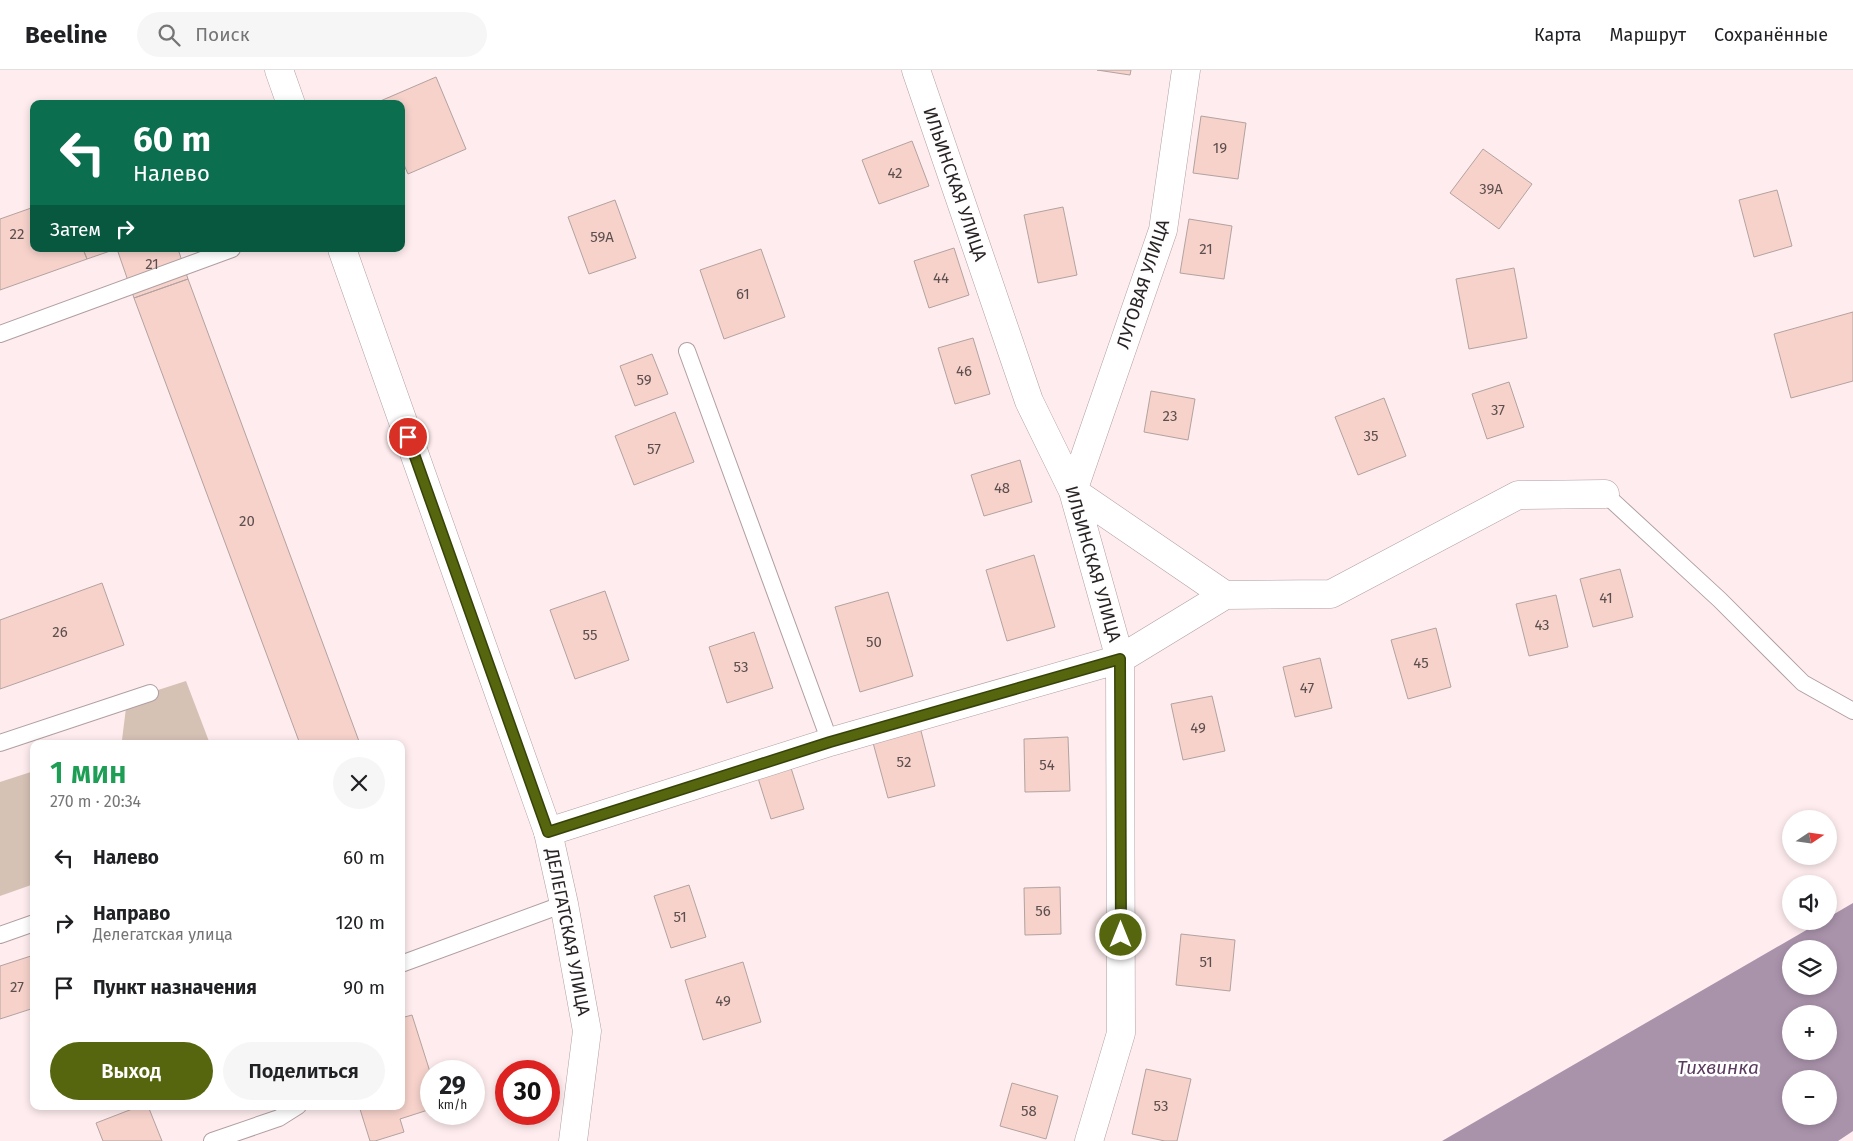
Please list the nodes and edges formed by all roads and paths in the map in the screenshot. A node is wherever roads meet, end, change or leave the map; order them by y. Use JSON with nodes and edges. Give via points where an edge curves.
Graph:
{"nodes":[{"id":1,"x":279,"y":70,"type":"edge"},
{"id":2,"x":916,"y":70,"type":"edge"},
{"id":3,"x":1186,"y":70,"type":"edge"},
{"id":4,"x":289,"y":100,"type":"edge"},
{"id":5,"x":224,"y":252,"type":"edge"},
{"id":6,"x":343,"y":252,"type":"edge"},
{"id":7,"x":0,"y":334,"type":"edge"},
{"id":8,"x":687,"y":351,"type":"dead end"},
{"id":9,"x":1073,"y":491,"type":"junction"},
{"id":10,"x":1605,"y":494,"type":"joint"},
{"id":11,"x":1225,"y":595,"type":"junction"},
{"id":12,"x":1120,"y":659,"type":"junction"},
{"id":13,"x":150,"y":693,"type":"dead end"},
{"id":14,"x":1853,"y":711,"type":"edge"},
{"id":15,"x":830,"y":742,"type":"junction"},
{"id":16,"x":0,"y":743,"type":"edge"},
{"id":17,"x":548,"y":832,"type":"junction"},
{"id":18,"x":564,"y":904,"type":"junction"},
{"id":19,"x":30,"y":925,"type":"edge"},
{"id":20,"x":0,"y":935,"type":"edge"},
{"id":21,"x":405,"y":963,"type":"edge"},
{"id":22,"x":292,"y":1110,"type":"edge"},
{"id":23,"x":212,"y":1141,"type":"edge"},
{"id":24,"x":573,"y":1141,"type":"edge"},
{"id":25,"x":1088,"y":1141,"type":"edge"}],
"edges":[{"from":1,"to":4,"type":"street"},
{"from":2,"to":9,"type":"street","name":"ИЛЬИНСКАЯ УЛИЦА","via":[[1029,401]]},
{"from":3,"to":9,"type":"street","name":"ЛУГОВАЯ УЛИЦА","via":[[1163,230]]},
{"from":5,"to":7,"type":"lane"},
{"from":6,"to":17,"type":"street","name":"ДЕЛЕГАТСКАЯ УЛИЦА"},
{"from":8,"to":15,"type":"lane"},
{"from":9,"to":11,"type":"street"},
{"from":9,"to":12,"type":"street","name":"ИЛЬИНСКАЯ УЛИЦА"},
{"from":10,"to":11,"type":"street","via":[[1518,495],[1331,594]]},
{"from":10,"to":14,"type":"lane","via":[[1720,600],[1803,683]]},
{"from":11,"to":12,"type":"street"},
{"from":12,"to":15,"type":"street"},
{"from":12,"to":25,"type":"street","name":"ИЛЬИНСКАЯ УЛИЦА","via":[[1121,1033]]},
{"from":13,"to":16,"type":"lane"},
{"from":15,"to":17,"type":"street"},
{"from":17,"to":18,"type":"street","name":"ДЕЛЕГАТСКАЯ УЛИЦА"},
{"from":18,"to":21,"type":"lane"},
{"from":18,"to":24,"type":"street","name":"ДЕЛЕГАТСКАЯ УЛИЦА","via":[[586,1030]]},
{"from":19,"to":20,"type":"lane"},
{"from":22,"to":23,"type":"lane","via":[[279,1118]]}]}
